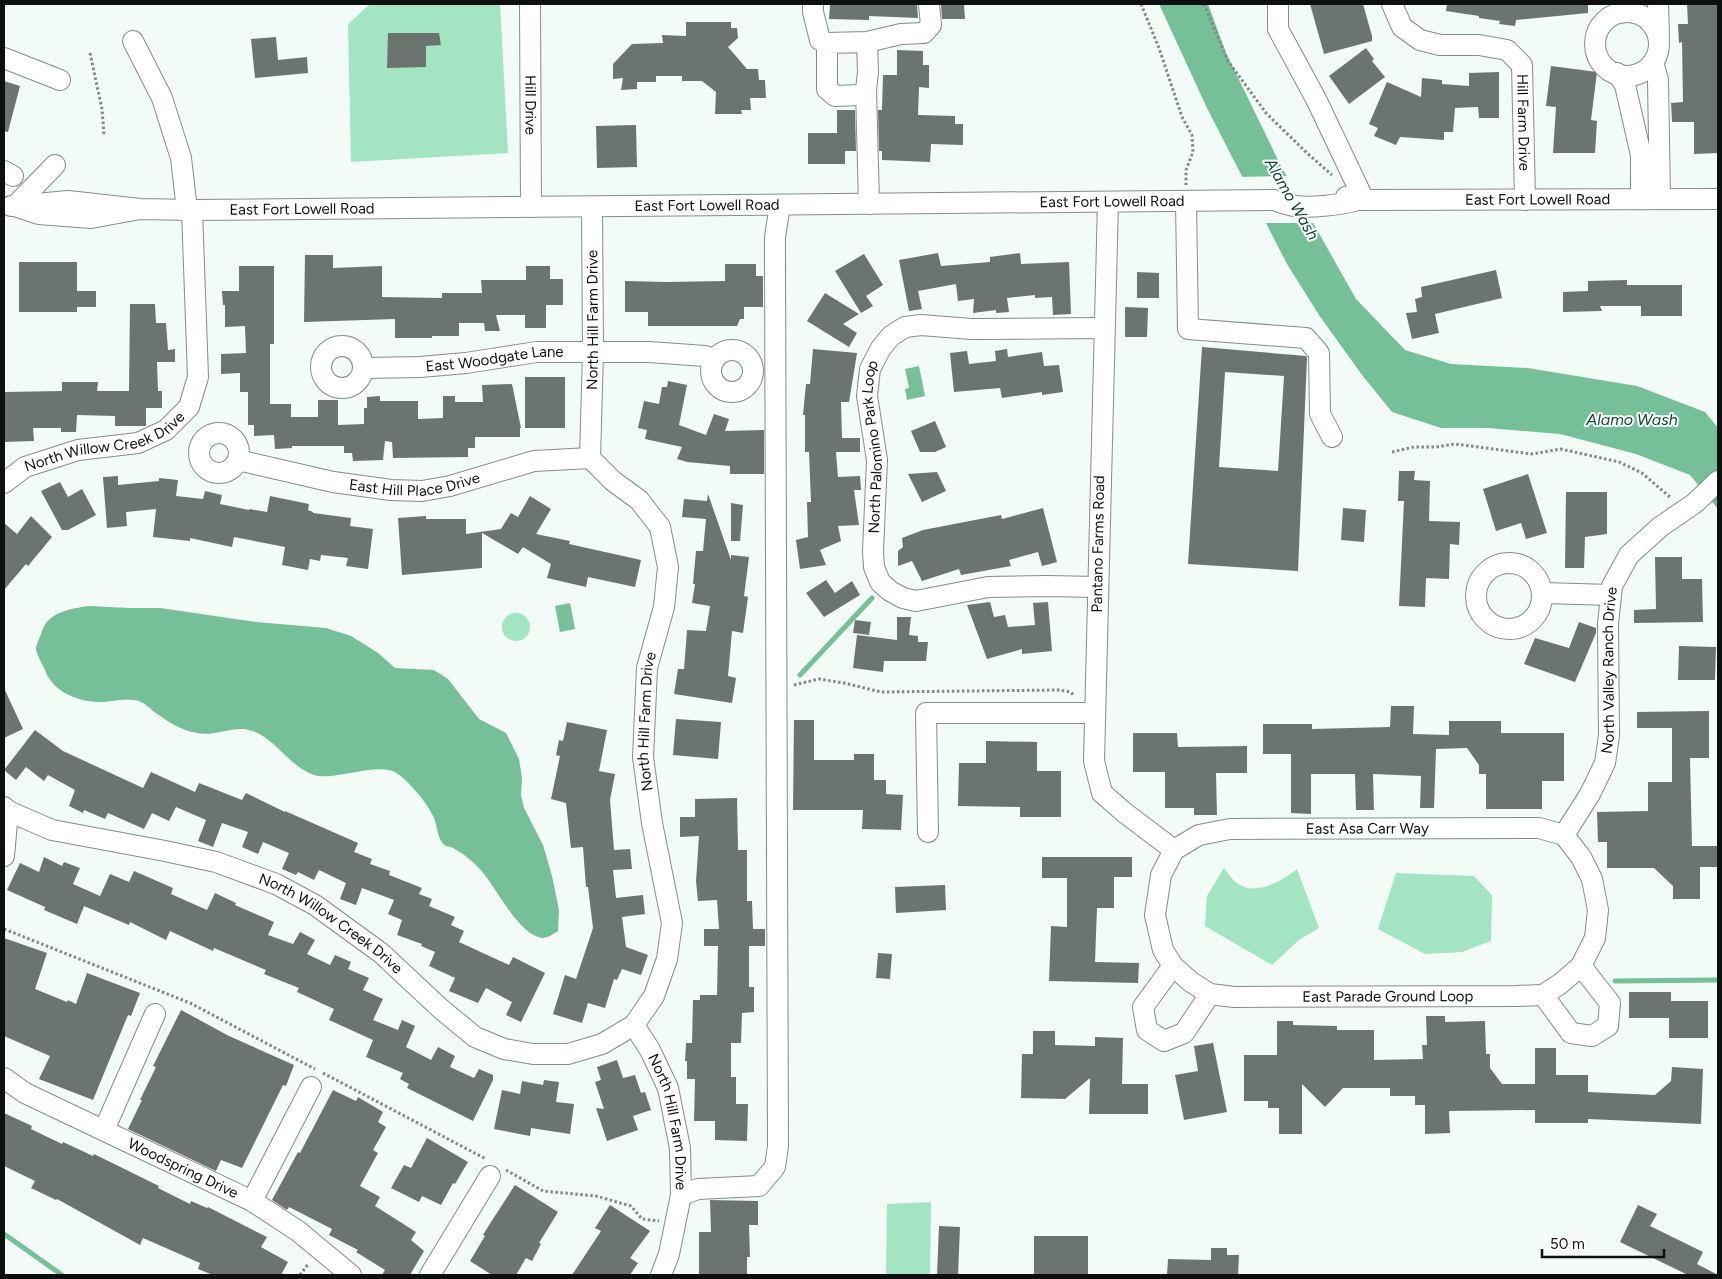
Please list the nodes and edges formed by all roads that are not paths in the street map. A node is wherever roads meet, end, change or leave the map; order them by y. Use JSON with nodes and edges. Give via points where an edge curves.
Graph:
{"nodes":[{"id":1,"x":530,"y":4,"type":"edge"},
{"id":2,"x":813,"y":4,"type":"edge"},
{"id":3,"x":929,"y":4,"type":"edge"},
{"id":4,"x":1278,"y":4,"type":"edge"},
{"id":5,"x":1392,"y":4,"type":"edge"},
{"id":6,"x":1658,"y":4,"type":"edge"},
{"id":7,"x":1622,"y":8,"type":"edge"},
{"id":8,"x":1659,"y":38,"type":"junction"},
{"id":9,"x":132,"y":41,"type":"dead end"},
{"id":10,"x":867,"y":42,"type":"junction"},
{"id":11,"x":827,"y":43,"type":"junction"},
{"id":12,"x":4,"y":58,"type":"edge"},
{"id":13,"x":1653,"y":62,"type":"junction"},
{"id":14,"x":1616,"y":73,"type":"junction"},
{"id":15,"x":60,"y":80,"type":"dead end"},
{"id":16,"x":866,"y":90,"type":"junction"},
{"id":17,"x":55,"y":165,"type":"dead end"},
{"id":18,"x":1650,"y":199,"type":"junction"},
{"id":19,"x":1718,"y":199,"type":"edge"},
{"id":20,"x":1361,"y":200,"type":"junction"},
{"id":21,"x":1525,"y":200,"type":"junction"},
{"id":22,"x":1186,"y":201,"type":"junction"},
{"id":23,"x":1108,"y":202,"type":"junction"},
{"id":24,"x":868,"y":204,"type":"junction"},
{"id":25,"x":9,"y":205,"type":"edge"},
{"id":26,"x":780,"y":205,"type":"junction"},
{"id":27,"x":592,"y":206,"type":"junction"},
{"id":28,"x":531,"y":207,"type":"junction"},
{"id":29,"x":190,"y":210,"type":"junction"},
{"id":30,"x":1103,"y":328,"type":"junction"},
{"id":31,"x":594,"y":352,"type":"junction"},
{"id":32,"x":714,"y":359,"type":"dead end"},
{"id":33,"x":364,"y":368,"type":"dead end"},
{"id":34,"x":1332,"y":437,"type":"dead end"},
{"id":35,"x":590,"y":458,"type":"junction"},
{"id":36,"x":238,"y":460,"type":"dead end"},
{"id":37,"x":1718,"y":481,"type":"edge"},
{"id":38,"x":4,"y":484,"type":"edge"},
{"id":39,"x":1097,"y":587,"type":"junction"},
{"id":40,"x":1543,"y":593,"type":"dead end"},
{"id":41,"x":1611,"y":595,"type":"junction"},
{"id":42,"x":1094,"y":713,"type":"junction"},
{"id":43,"x":6,"y":809,"type":"edge"},
{"id":44,"x":928,"y":832,"type":"dead end"},
{"id":45,"x":1564,"y":835,"type":"junction"},
{"id":46,"x":1174,"y":850,"type":"junction"},
{"id":47,"x":4,"y":856,"type":"edge"},
{"id":48,"x":1173,"y":966,"type":"junction"},
{"id":49,"x":1581,"y":966,"type":"junction"},
{"id":50,"x":1210,"y":994,"type":"junction"},
{"id":51,"x":1543,"y":995,"type":"junction"},
{"id":52,"x":155,"y":1014,"type":"dead end"},
{"id":53,"x":634,"y":1024,"type":"junction"},
{"id":54,"x":4,"y":1078,"type":"edge"},
{"id":55,"x":311,"y":1087,"type":"dead end"},
{"id":56,"x":104,"y":1130,"type":"junction"},
{"id":57,"x":495,"y":1169,"type":"road end"},
{"id":58,"x":681,"y":1195,"type":"junction"},
{"id":59,"x":252,"y":1201,"type":"junction"},
{"id":60,"x":351,"y":1275,"type":"edge"},
{"id":61,"x":430,"y":1275,"type":"edge"},
{"id":62,"x":661,"y":1275,"type":"edge"}],
"edges":[{"from":1,"to":28,"type":"street","name":"Hill Drive"},
{"from":2,"to":11,"type":"street","via":[[820,40]]},
{"from":3,"to":10,"type":"street","via":[[931,25],[924,33],[901,34]]},
{"from":4,"to":20,"type":"street","via":[[1278,30],[1316,98]]},
{"from":5,"to":21,"type":"street","name":"Hill Farm Drive","via":[[1402,27],[1420,40],[1440,46],[1479,45],[1507,50],[1522,65]]},
{"from":6,"to":8,"type":"street"},
{"from":7,"to":8,"type":"street","via":[[1645,17]]},
{"from":7,"to":14,"type":"street","via":[[1604,22],[1596,41],[1601,61]]},
{"from":8,"to":13,"type":"street"},
{"from":9,"to":29,"type":"street","name":"North Willow Creek Drive","via":[[162,98]]},
{"from":10,"to":11,"type":"street"},
{"from":10,"to":16,"type":"street"},
{"from":11,"to":16,"type":"street","via":[[827,89],[835,96],[860,95]]},
{"from":12,"to":15,"type":"street"},
{"from":13,"to":14,"type":"street","via":[[1638,73]]},
{"from":13,"to":18,"type":"street","via":[[1658,80]]},
{"from":14,"to":18,"type":"street","via":[[1625,85]]},
{"from":16,"to":24,"type":"street"},
{"from":17,"to":25,"type":"street"},
{"from":18,"to":19,"type":"street","name":"East Fort Lowell Road"},
{"from":18,"to":21,"type":"street","name":"East Fort Lowell Road"},
{"from":20,"to":21,"type":"street","name":"East Fort Lowell Road"},
{"from":20,"to":22,"type":"street","name":"East Fort Lowell Road","via":[[1344,205],[1284,195],[1274,200]]},
{"from":22,"to":23,"type":"street","name":"East Fort Lowell Road"},
{"from":22,"to":34,"type":"street","via":[[1188,329],[1306,338],[1319,353],[1320,414]]},
{"from":23,"to":24,"type":"street","name":"East Fort Lowell Road"},
{"from":23,"to":30,"type":"street","name":"Pantano Farms Road"},
{"from":24,"to":26,"type":"street","name":"East Fort Lowell Road"},
{"from":25,"to":29,"type":"street","name":"East Fort Lowell Road","via":[[68,201],[140,210]]},
{"from":26,"to":27,"type":"street","name":"East Fort Lowell Road"},
{"from":26,"to":58,"type":"street","via":[[775,237],[778,1146],[775,1167],[759,1186],[698,1189]]},
{"from":27,"to":28,"type":"street","name":"East Fort Lowell Road"},
{"from":27,"to":31,"type":"street","name":"North Hill Farm Drive"},
{"from":28,"to":29,"type":"street","name":"East Fort Lowell Road"},
{"from":29,"to":38,"type":"street","name":"North Willow Creek Drive","via":[[198,377],[189,406],[166,430],[138,443],[78,450],[25,467]]},
{"from":30,"to":39,"type":"street","name":"Pantano Farms Road"},
{"from":30,"to":39,"type":"street","name":"North Palomino Park Loop","via":[[971,329],[921,324],[905,327],[881,348],[870,369],[867,396],[877,460],[874,567],[880,582],[890,591],[916,601],[988,587]]},
{"from":31,"to":32,"type":"street","name":"East Woodgate Lane","via":[[649,352]]},
{"from":31,"to":33,"type":"street","name":"East Woodgate Lane","via":[[537,352],[466,363]]},
{"from":31,"to":35,"type":"street","name":"North Hill Farm Drive"},
{"from":35,"to":36,"type":"street","name":"East Hill Place Drive","via":[[534,461],[422,491],[333,482]]},
{"from":35,"to":53,"type":"street","name":"North Hill Farm Drive","via":[[612,481],[638,500],[660,527],[668,566],[664,607],[647,668],[643,756],[652,823],[672,923],[667,959],[654,996]]},
{"from":37,"to":41,"type":"street","name":"North Valley Ranch Drive","via":[[1629,555],[1612,586]]},
{"from":39,"to":42,"type":"street","name":"Pantano Farms Road"},
{"from":40,"to":41,"type":"street"},
{"from":41,"to":45,"type":"street","name":"North Valley Ranch Drive","via":[[1606,763]]},
{"from":42,"to":44,"type":"street","via":[[926,713]]},
{"from":42,"to":46,"type":"street","name":"Pantano Farms Road","via":[[1094,761],[1102,793]]},
{"from":43,"to":47,"type":"street"},
{"from":43,"to":53,"type":"street","name":"North Willow Creek Drive","via":[[52,830],[216,862],[276,884],[315,905],[381,953],[474,1037],[504,1049],[533,1054],[568,1054],[602,1044]]},
{"from":45,"to":46,"type":"street","name":"East Asa Carr Way","via":[[1539,828],[1230,829],[1199,835]]},
{"from":45,"to":49,"type":"street","via":[[1581,857],[1592,879],[1598,910],[1595,938]]},
{"from":46,"to":48,"type":"street","name":"East Parade Ground Loop","via":[[1161,875],[1155,916],[1163,950]]},
{"from":48,"to":50,"type":"street","name":"East Parade Ground Loop"},
{"from":48,"to":50,"type":"street","via":[[1143,1007],[1147,1030],[1164,1040],[1184,1033]]},
{"from":49,"to":51,"type":"street"},
{"from":49,"to":51,"type":"street","via":[[1610,1003],[1608,1026],[1592,1036],[1571,1033]]},
{"from":50,"to":51,"type":"street","name":"East Parade Ground Loop","via":[[1234,997]]},
{"from":52,"to":56,"type":"street"},
{"from":53,"to":58,"type":"street","name":"North Hill Farm Drive","via":[[668,1088],[680,1148]]},
{"from":54,"to":56,"type":"street","name":"Woodspring Drive","via":[[25,1093]]},
{"from":55,"to":59,"type":"street"},
{"from":56,"to":59,"type":"street","name":"Woodspring Drive"},
{"from":57,"to":61,"type":"street"},
{"from":58,"to":62,"type":"street","name":"North Hill Farm Drive","via":[[669,1254]]},
{"from":59,"to":60,"type":"street","name":"Woodspring Drive","via":[[298,1231]]}]}
